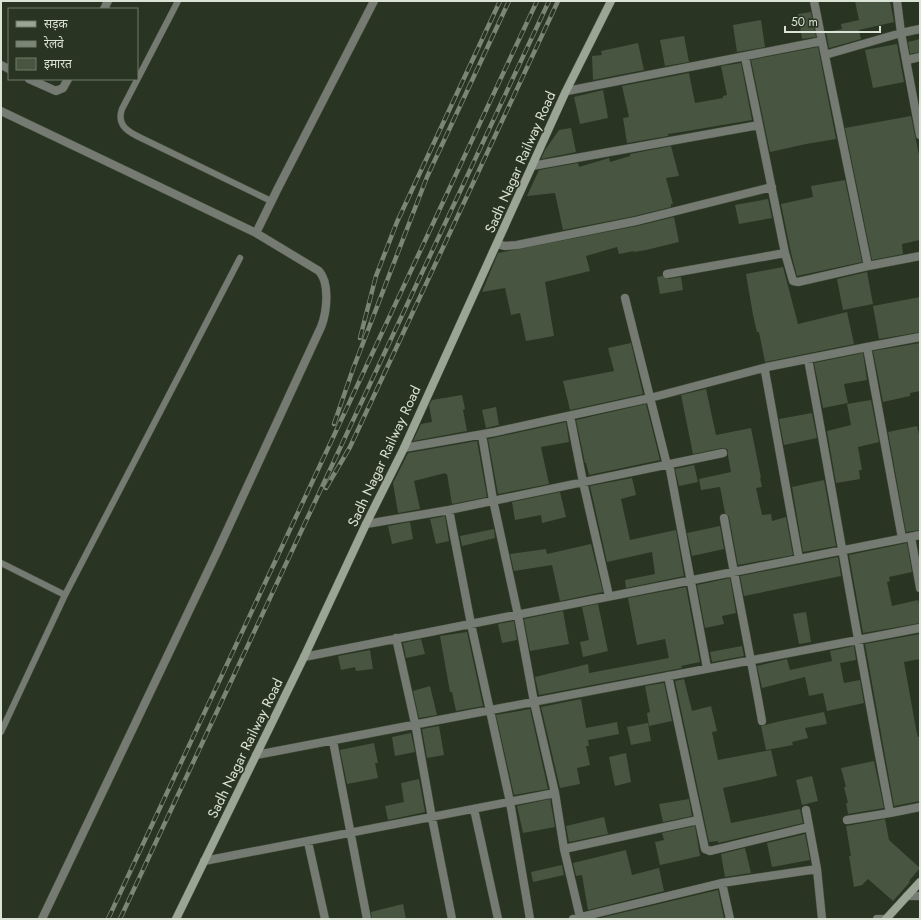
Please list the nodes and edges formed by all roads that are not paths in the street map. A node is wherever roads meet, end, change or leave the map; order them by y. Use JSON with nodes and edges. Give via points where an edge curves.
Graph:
{"nodes":[{"id":1,"x":178,"y":1,"type":"edge"},
{"id":2,"x":374,"y":1,"type":"edge"},
{"id":3,"x":611,"y":1,"type":"edge"},
{"id":4,"x":814,"y":1,"type":"edge"},
{"id":5,"x":897,"y":1,"type":"edge"},
{"id":6,"x":920,"y":29,"type":"edge"},
{"id":7,"x":901,"y":33,"type":"junction"},
{"id":8,"x":822,"y":42,"type":"junction"},
{"id":9,"x":825,"y":55,"type":"junction"},
{"id":10,"x":746,"y":57,"type":"junction"},
{"id":11,"x":920,"y":57,"type":"edge"},
{"id":12,"x":907,"y":60,"type":"junction"},
{"id":13,"x":138,"y":78,"type":"edge"},
{"id":14,"x":32,"y":80,"type":"edge"},
{"id":15,"x":67,"y":80,"type":"edge"},
{"id":16,"x":137,"y":80,"type":"edge"},
{"id":17,"x":567,"y":91,"type":"junction"},
{"id":18,"x":916,"y":95,"type":"edge"},
{"id":19,"x":1,"y":111,"type":"edge"},
{"id":20,"x":759,"y":125,"type":"junction"},
{"id":21,"x":920,"y":135,"type":"edge"},
{"id":22,"x":532,"y":166,"type":"junction"},
{"id":23,"x":772,"y":187,"type":"junction"},
{"id":24,"x":271,"y":201,"type":"junction"},
{"id":25,"x":256,"y":233,"type":"junction"},
{"id":26,"x":497,"y":244,"type":"junction"},
{"id":27,"x":785,"y":253,"type":"junction"},
{"id":28,"x":920,"y":256,"type":"edge"},
{"id":29,"x":240,"y":258,"type":"dead end"},
{"id":30,"x":868,"y":266,"type":"junction"},
{"id":31,"x":667,"y":274,"type":"dead end"},
{"id":32,"x":625,"y":298,"type":"dead end"},
{"id":33,"x":920,"y":337,"type":"edge"},
{"id":34,"x":867,"y":347,"type":"junction"},
{"id":35,"x":808,"y":359,"type":"junction"},
{"id":36,"x":766,"y":368,"type":"junction"},
{"id":37,"x":650,"y":398,"type":"junction"},
{"id":38,"x":570,"y":416,"type":"junction"},
{"id":39,"x":482,"y":435,"type":"junction"},
{"id":40,"x":404,"y":448,"type":"junction"},
{"id":41,"x":723,"y":453,"type":"dead end"},
{"id":42,"x":668,"y":464,"type":"junction"},
{"id":43,"x":583,"y":482,"type":"junction"},
{"id":44,"x":493,"y":500,"type":"junction"},
{"id":45,"x":449,"y":510,"type":"junction"},
{"id":46,"x":724,"y":518,"type":"dead end"},
{"id":47,"x":366,"y":524,"type":"junction"},
{"id":48,"x":920,"y":535,"type":"edge"},
{"id":49,"x":911,"y":537,"type":"junction"},
{"id":50,"x":902,"y":538,"type":"junction"},
{"id":51,"x":843,"y":550,"type":"junction"},
{"id":52,"x":799,"y":559,"type":"junction"},
{"id":53,"x":1,"y":563,"type":"edge"},
{"id":54,"x":733,"y":572,"type":"junction"},
{"id":55,"x":690,"y":580,"type":"junction"},
{"id":56,"x":920,"y":588,"type":"edge"},
{"id":57,"x":65,"y":595,"type":"junction"},
{"id":58,"x":609,"y":596,"type":"junction"},
{"id":59,"x":518,"y":615,"type":"junction"},
{"id":60,"x":471,"y":624,"type":"junction"},
{"id":61,"x":920,"y":628,"type":"edge"},
{"id":62,"x":396,"y":638,"type":"junction"},
{"id":63,"x":857,"y":639,"type":"junction"},
{"id":64,"x":304,"y":657,"type":"junction"},
{"id":65,"x":751,"y":659,"type":"junction"},
{"id":66,"x":707,"y":668,"type":"junction"},
{"id":67,"x":668,"y":676,"type":"junction"},
{"id":68,"x":534,"y":702,"type":"junction"},
{"id":69,"x":490,"y":710,"type":"junction"},
{"id":70,"x":762,"y":721,"type":"dead end"},
{"id":71,"x":415,"y":725,"type":"junction"},
{"id":72,"x":1,"y":732,"type":"edge"},
{"id":73,"x":333,"y":741,"type":"junction"},
{"id":74,"x":256,"y":756,"type":"junction"},
{"id":75,"x":554,"y":793,"type":"junction"},
{"id":76,"x":510,"y":802,"type":"junction"},
{"id":77,"x":920,"y":807,"type":"edge"},
{"id":78,"x":474,"y":809,"type":"junction"},
{"id":79,"x":806,"y":810,"type":"dead end"},
{"id":80,"x":890,"y":812,"type":"junction"},
{"id":81,"x":432,"y":818,"type":"junction"},
{"id":82,"x":698,"y":820,"type":"junction"},
{"id":83,"x":847,"y":820,"type":"dead end"},
{"id":84,"x":809,"y":827,"type":"junction"},
{"id":85,"x":350,"y":833,"type":"junction"},
{"id":86,"x":308,"y":842,"type":"junction"},
{"id":87,"x":564,"y":849,"type":"junction"},
{"id":88,"x":204,"y":861,"type":"junction"},
{"id":89,"x":817,"y":869,"type":"junction"},
{"id":90,"x":920,"y":882,"type":"edge"},
{"id":91,"x":722,"y":883,"type":"junction"},
{"id":92,"x":907,"y":896,"type":"junction"},
{"id":93,"x":920,"y":896,"type":"edge"},
{"id":94,"x":576,"y":918,"type":"edge"},
{"id":95,"x":42,"y":919,"type":"edge"},
{"id":96,"x":176,"y":919,"type":"edge"},
{"id":97,"x":325,"y":919,"type":"edge"},
{"id":98,"x":367,"y":919,"type":"edge"},
{"id":99,"x":452,"y":919,"type":"edge"},
{"id":100,"x":498,"y":919,"type":"edge"},
{"id":101,"x":530,"y":919,"type":"edge"},
{"id":102,"x":730,"y":919,"type":"edge"},
{"id":103,"x":822,"y":919,"type":"edge"},
{"id":104,"x":877,"y":919,"type":"edge"},
{"id":105,"x":886,"y":919,"type":"edge"}],
"edges":[{"from":1,"to":13,"type":"lane"},
{"from":2,"to":24,"type":"street"},
{"from":3,"to":17,"type":"street","name":"Sadh Nagar Railway Road"},
{"from":4,"to":8,"type":"street"},
{"from":5,"to":7,"type":"street"},
{"from":6,"to":7,"type":"street"},
{"from":7,"to":9,"type":"street"},
{"from":7,"to":12,"type":"street"},
{"from":8,"to":9,"type":"street"},
{"from":8,"to":10,"type":"street"},
{"from":9,"to":30,"type":"street"},
{"from":10,"to":17,"type":"street"},
{"from":10,"to":20,"type":"street"},
{"from":11,"to":12,"type":"street"},
{"from":12,"to":18,"type":"street"},
{"from":14,"to":15,"type":"street","via":[[56,91],[63,88]]},
{"from":16,"to":24,"type":"lane","via":[[120,113],[120,120],[127,131]]},
{"from":17,"to":22,"type":"street","name":"Sadh Nagar Railway Road"},
{"from":18,"to":21,"type":"street"},
{"from":19,"to":25,"type":"street"},
{"from":20,"to":22,"type":"street"},
{"from":20,"to":23,"type":"street"},
{"from":22,"to":26,"type":"street","name":"Sadh Nagar Railway Road"},
{"from":23,"to":26,"type":"street","via":[[636,221],[517,245]]},
{"from":23,"to":27,"type":"street"},
{"from":24,"to":25,"type":"street"},
{"from":25,"to":95,"type":"street","via":[[322,274],[325,284],[325,318]]},
{"from":26,"to":40,"type":"street","name":"Sadh Nagar Railway Road"},
{"from":27,"to":30,"type":"street","via":[[791,278],[795,282]]},
{"from":27,"to":31,"type":"street"},
{"from":28,"to":30,"type":"street"},
{"from":29,"to":57,"type":"lane"},
{"from":32,"to":37,"type":"street"},
{"from":33,"to":34,"type":"street"},
{"from":34,"to":35,"type":"street"},
{"from":34,"to":50,"type":"street"},
{"from":35,"to":36,"type":"street"},
{"from":35,"to":51,"type":"street"},
{"from":36,"to":37,"type":"street"},
{"from":36,"to":52,"type":"street"},
{"from":37,"to":38,"type":"street"},
{"from":37,"to":42,"type":"street"},
{"from":38,"to":39,"type":"street"},
{"from":38,"to":43,"type":"street"},
{"from":39,"to":40,"type":"street"},
{"from":39,"to":44,"type":"street"},
{"from":40,"to":47,"type":"street","name":"Sadh Nagar Railway Road"},
{"from":41,"to":42,"type":"street"},
{"from":42,"to":43,"type":"street"},
{"from":42,"to":55,"type":"street"},
{"from":43,"to":44,"type":"street"},
{"from":43,"to":58,"type":"street"},
{"from":44,"to":45,"type":"street"},
{"from":44,"to":59,"type":"street"},
{"from":45,"to":47,"type":"street"},
{"from":45,"to":60,"type":"street"},
{"from":46,"to":54,"type":"street"},
{"from":47,"to":64,"type":"street","name":"Sadh Nagar Railway Road"},
{"from":48,"to":49,"type":"street"},
{"from":49,"to":50,"type":"street"},
{"from":49,"to":56,"type":"street"},
{"from":50,"to":51,"type":"street"},
{"from":51,"to":52,"type":"street"},
{"from":51,"to":63,"type":"street"},
{"from":52,"to":54,"type":"street"},
{"from":53,"to":57,"type":"lane"},
{"from":54,"to":55,"type":"street"},
{"from":54,"to":65,"type":"street"},
{"from":55,"to":58,"type":"street"},
{"from":55,"to":66,"type":"street"},
{"from":57,"to":72,"type":"lane"},
{"from":58,"to":59,"type":"street"},
{"from":59,"to":60,"type":"street"},
{"from":59,"to":68,"type":"street"},
{"from":60,"to":62,"type":"street"},
{"from":60,"to":69,"type":"street"},
{"from":61,"to":63,"type":"street"},
{"from":62,"to":64,"type":"street"},
{"from":62,"to":71,"type":"street"},
{"from":63,"to":65,"type":"street"},
{"from":63,"to":80,"type":"street"},
{"from":64,"to":74,"type":"street","name":"Sadh Nagar Railway Road"},
{"from":65,"to":66,"type":"street"},
{"from":65,"to":70,"type":"street"},
{"from":66,"to":67,"type":"street"},
{"from":67,"to":68,"type":"street"},
{"from":67,"to":82,"type":"street"},
{"from":68,"to":69,"type":"street"},
{"from":68,"to":75,"type":"street"},
{"from":69,"to":71,"type":"street"},
{"from":69,"to":76,"type":"street"},
{"from":71,"to":73,"type":"street"},
{"from":71,"to":81,"type":"street"},
{"from":73,"to":74,"type":"street"},
{"from":73,"to":85,"type":"street"},
{"from":74,"to":88,"type":"street","name":"Sadh Nagar Railway Road"},
{"from":75,"to":76,"type":"street"},
{"from":75,"to":87,"type":"street"},
{"from":76,"to":78,"type":"street"},
{"from":76,"to":101,"type":"street"},
{"from":77,"to":80,"type":"street"},
{"from":78,"to":81,"type":"street"},
{"from":78,"to":100,"type":"street"},
{"from":79,"to":84,"type":"street"},
{"from":80,"to":83,"type":"street"},
{"from":81,"to":85,"type":"street"},
{"from":81,"to":99,"type":"street"},
{"from":82,"to":84,"type":"street","via":[[707,851]]},
{"from":82,"to":87,"type":"street"},
{"from":84,"to":89,"type":"street"},
{"from":85,"to":86,"type":"street"},
{"from":85,"to":98,"type":"street"},
{"from":86,"to":88,"type":"street"},
{"from":86,"to":97,"type":"street"},
{"from":87,"to":94,"type":"street"},
{"from":88,"to":96,"type":"street","name":"Sadh Nagar Railway Road"},
{"from":89,"to":91,"type":"street"},
{"from":89,"to":103,"type":"street"},
{"from":90,"to":92,"type":"street"},
{"from":91,"to":94,"type":"street"},
{"from":91,"to":102,"type":"street"},
{"from":92,"to":93,"type":"street"},
{"from":92,"to":105,"type":"street"},
{"from":104,"to":105,"type":"street"}]}
